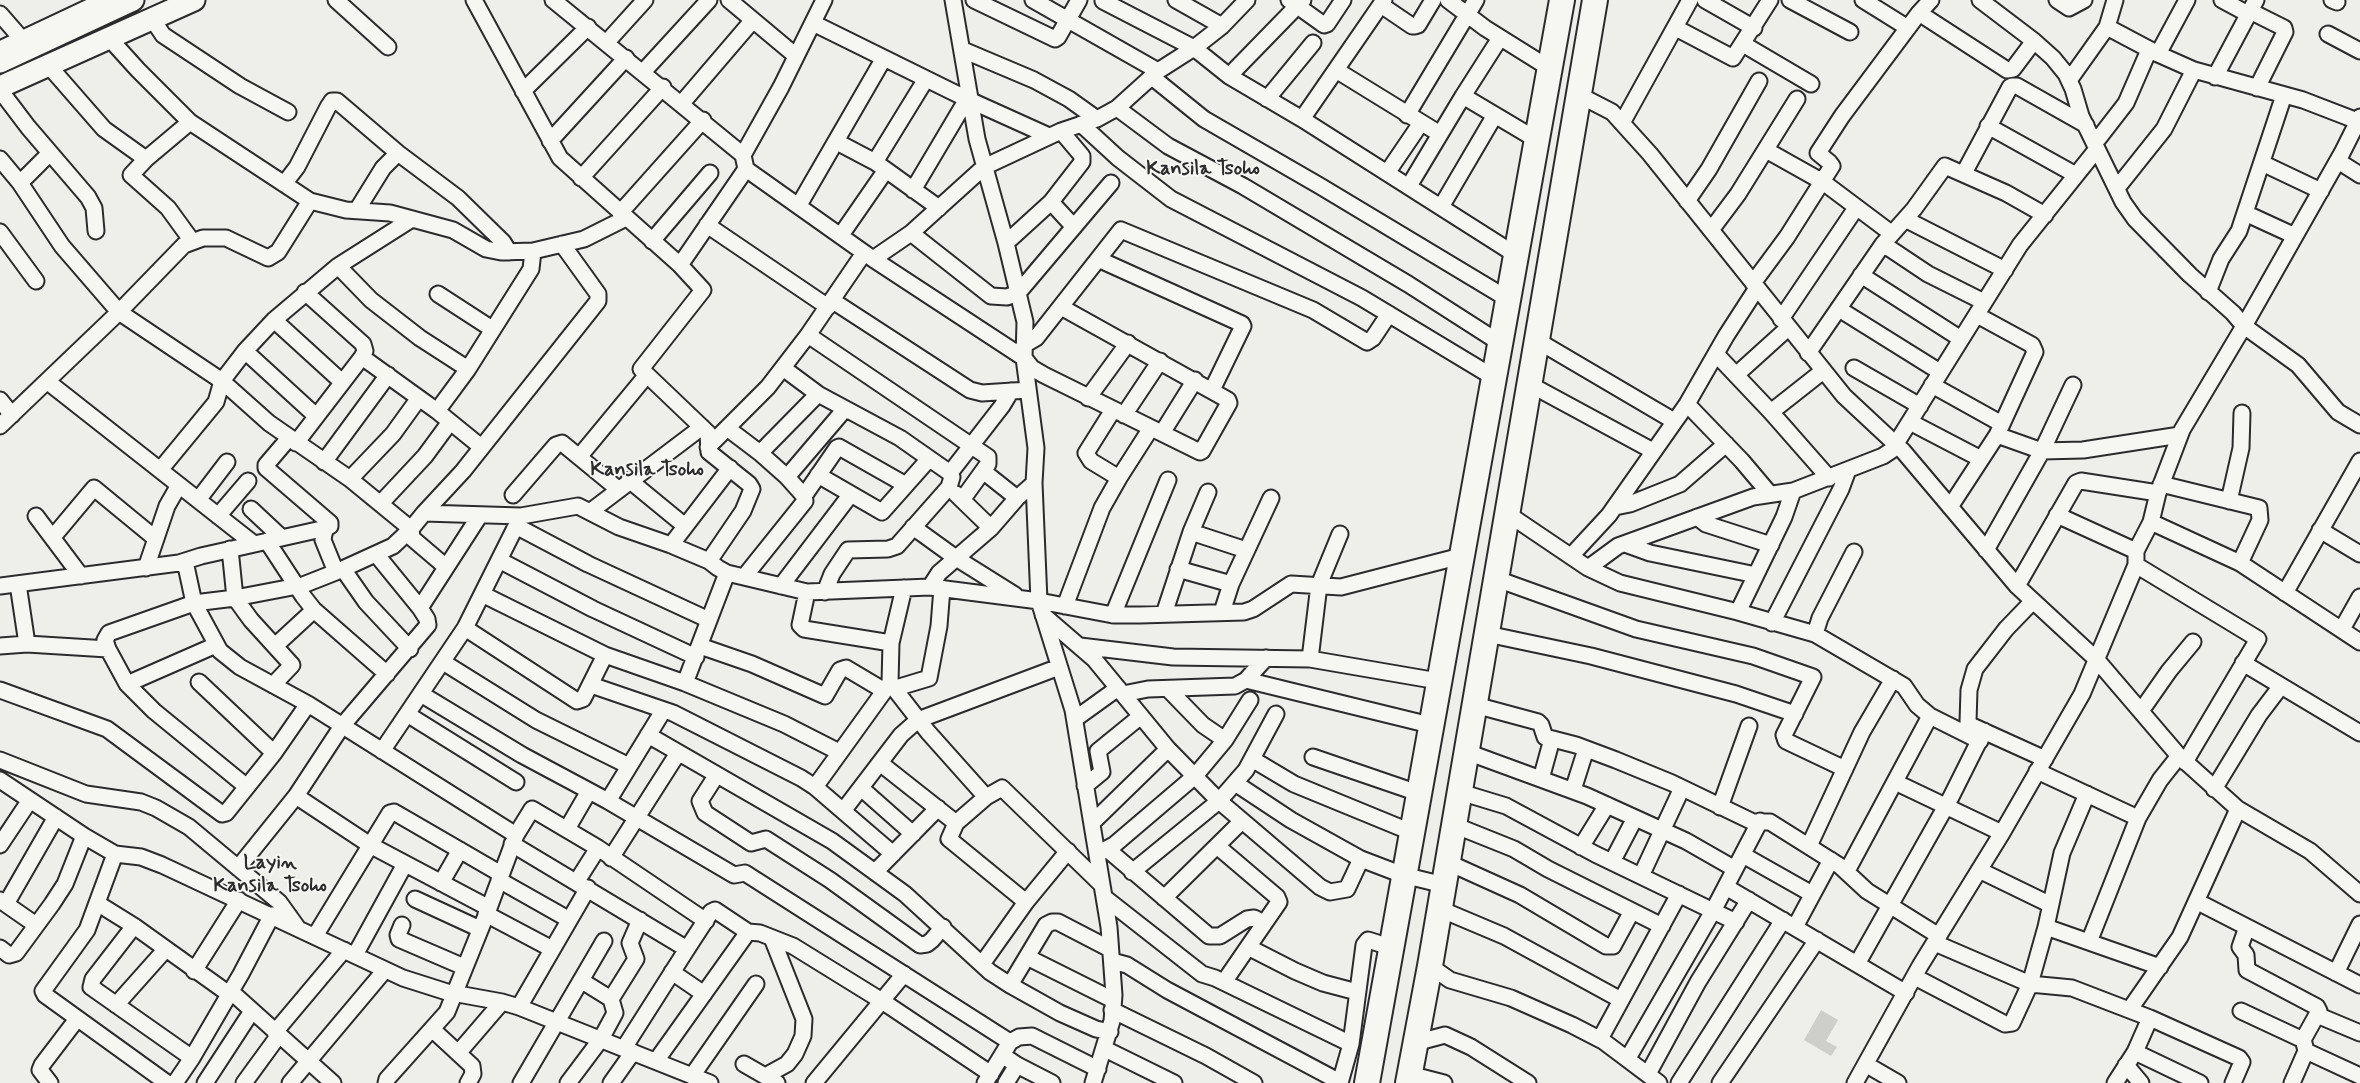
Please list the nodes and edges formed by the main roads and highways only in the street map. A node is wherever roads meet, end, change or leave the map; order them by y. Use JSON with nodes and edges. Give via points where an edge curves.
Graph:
{"nodes":[{"id":1,"x":133,"y":0,"type":"edge"},
{"id":2,"x":194,"y":0,"type":"edge"},
{"id":3,"x":1562,"y":0,"type":"edge"},
{"id":4,"x":1595,"y":0,"type":"edge"},
{"id":5,"x":95,"y":6,"type":"edge"},
{"id":6,"x":0,"y":62,"type":"edge"},
{"id":7,"x":0,"y":88,"type":"edge"},
{"id":8,"x":1409,"y":1079,"type":"edge"},
{"id":9,"x":1367,"y":1083,"type":"edge"}],
"edges":[{"from":1,"to":5,"type":"main road"},
{"from":2,"to":7,"type":"main road"},
{"from":3,"to":9,"type":"main road"},
{"from":4,"to":8,"type":"main road"},
{"from":5,"to":6,"type":"main road","via":[[26,43]]}]}
